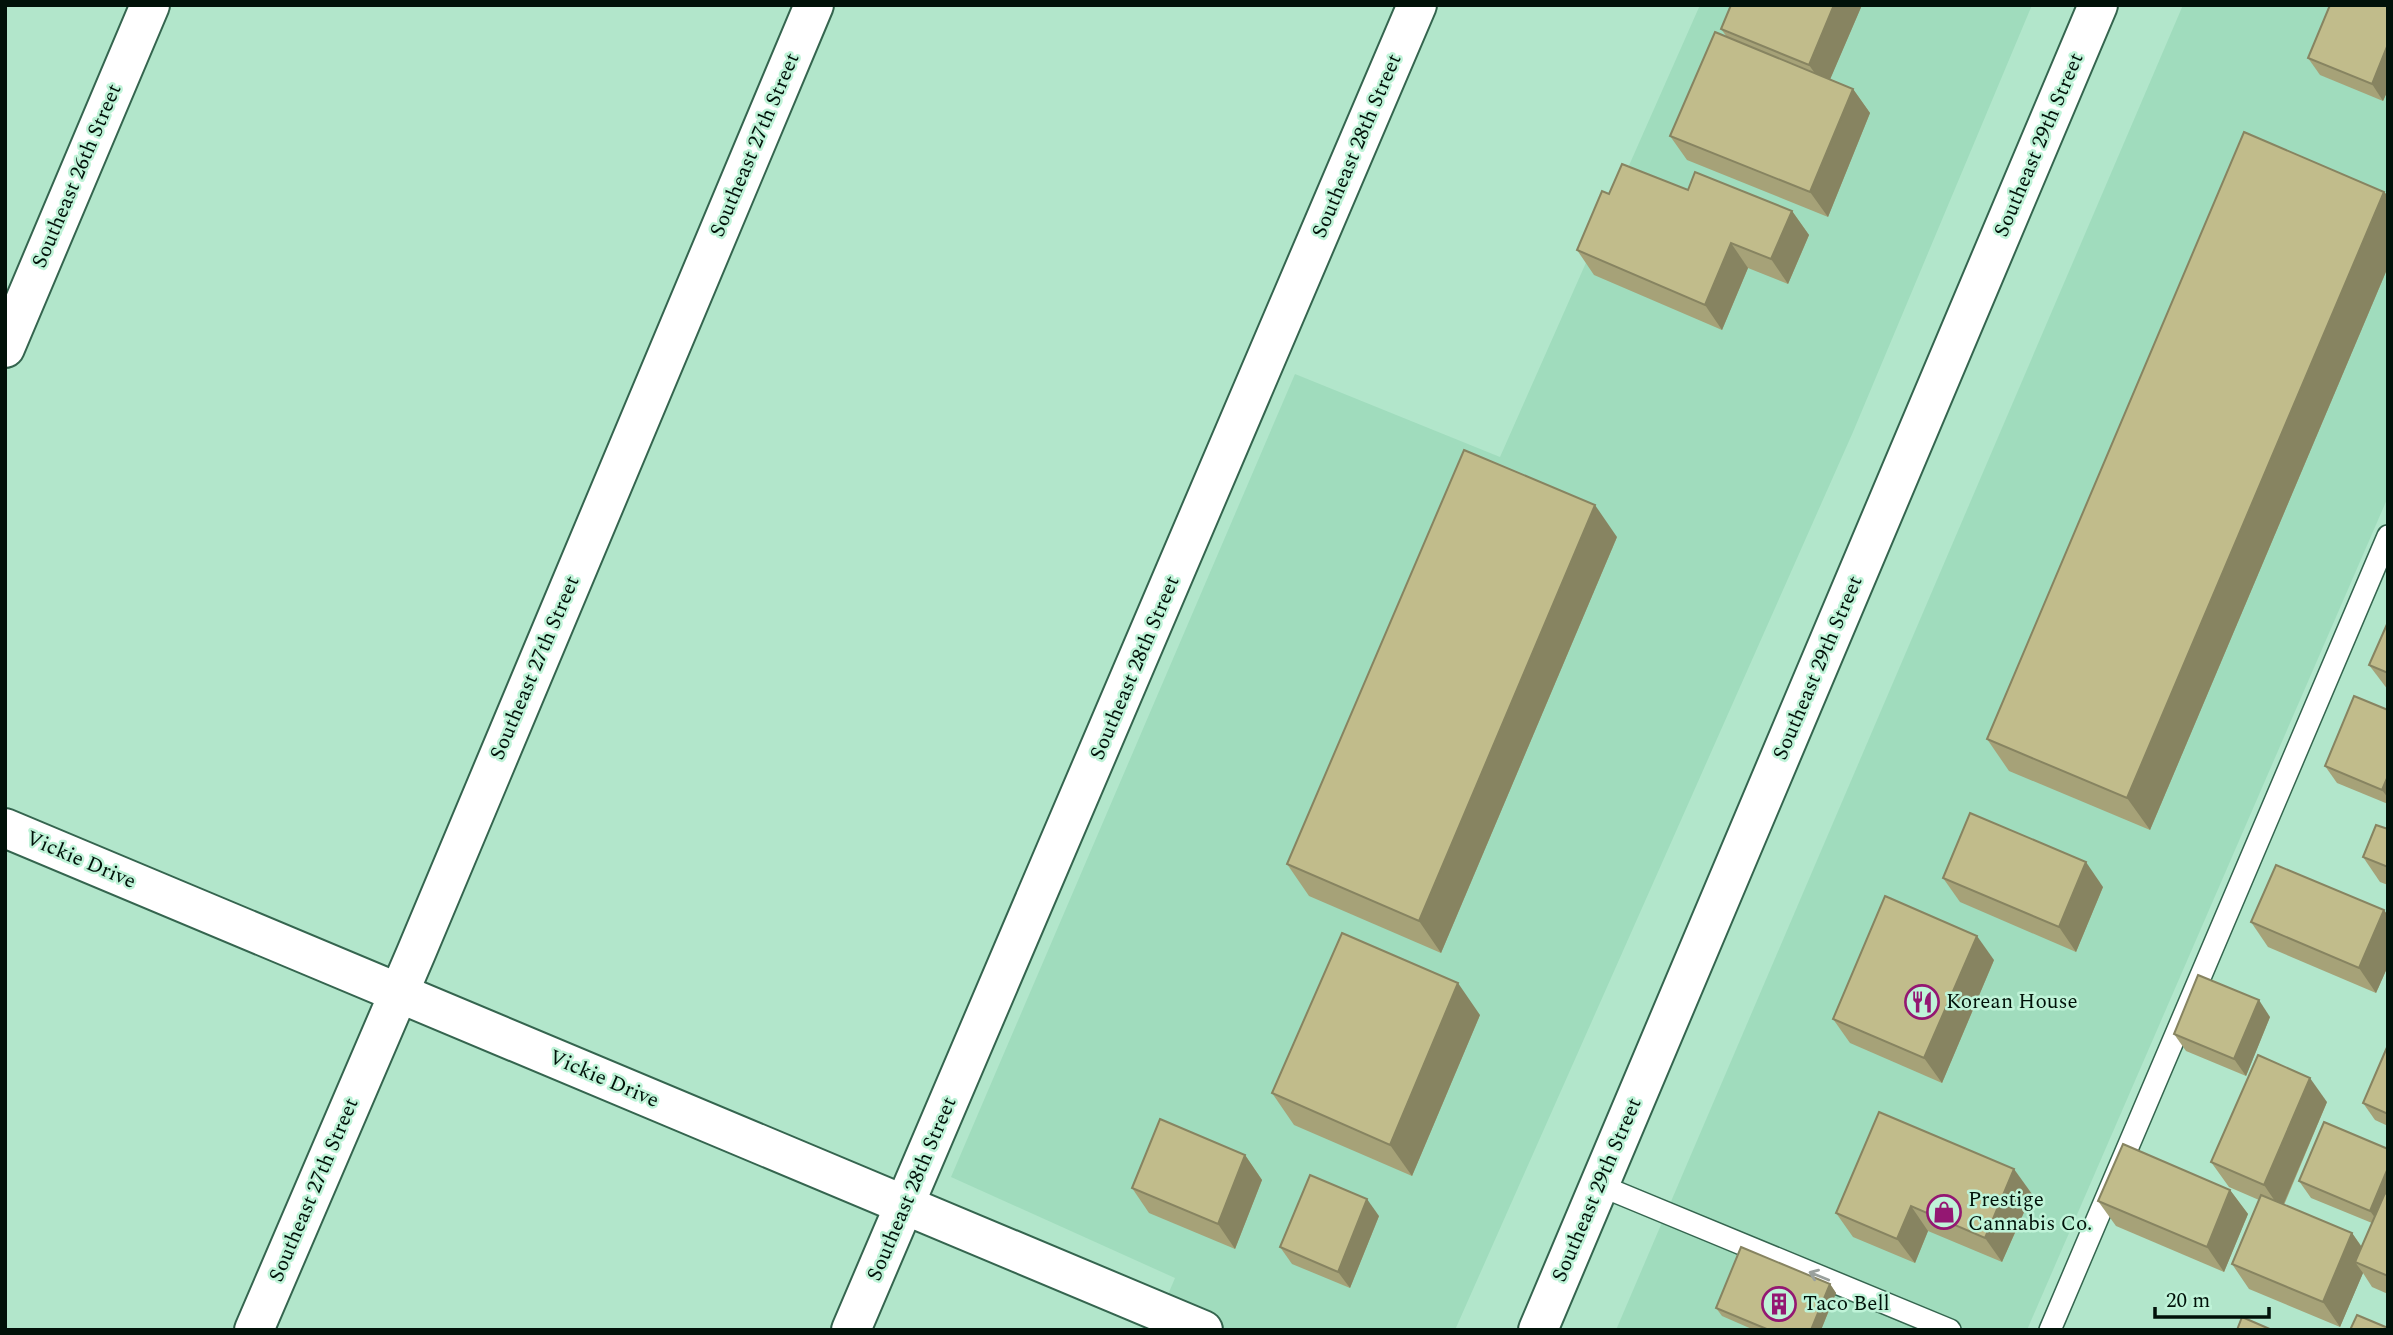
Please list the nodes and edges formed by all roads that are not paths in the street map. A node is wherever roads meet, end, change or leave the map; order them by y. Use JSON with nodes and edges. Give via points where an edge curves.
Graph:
{"nodes":[{"id":1,"x":150,"y":5,"type":"edge"},
{"id":2,"x":814,"y":5,"type":"edge"},
{"id":3,"x":1417,"y":5,"type":"edge"},
{"id":4,"x":2098,"y":5,"type":"edge"},
{"id":5,"x":5,"y":348,"type":"edge"},
{"id":6,"x":2388,"y":536,"type":"edge"},
{"id":7,"x":5,"y":828,"type":"edge"},
{"id":8,"x":398,"y":994,"type":"junction"},
{"id":9,"x":1599,"y":1185,"type":"junction"},
{"id":10,"x":906,"y":1205,"type":"junction"},
{"id":11,"x":254,"y":1330,"type":"edge"},
{"id":12,"x":851,"y":1330,"type":"edge"},
{"id":13,"x":1203,"y":1330,"type":"edge"},
{"id":14,"x":1538,"y":1330,"type":"edge"},
{"id":15,"x":1950,"y":1330,"type":"edge"},
{"id":16,"x":2050,"y":1330,"type":"edge"}],
"edges":[{"from":1,"to":5,"type":"street","name":"Southeast 26th Street"},
{"from":2,"to":8,"type":"street","name":"Southeast 27th Street"},
{"from":3,"to":10,"type":"street","name":"Southeast 28th Street"},
{"from":4,"to":9,"type":"street","name":"Southeast 29th Street"},
{"from":6,"to":16,"type":"lane"},
{"from":7,"to":8,"type":"street","name":"Vickie Drive"},
{"from":8,"to":10,"type":"street","name":"Vickie Drive"},
{"from":8,"to":11,"type":"street","name":"Southeast 27th Street"},
{"from":9,"to":14,"type":"street","name":"Southeast 29th Street"},
{"from":15,"to":9,"type":"lane","one_way":true},
{"from":10,"to":12,"type":"street","name":"Southeast 28th Street"},
{"from":10,"to":13,"type":"street","name":"Vickie Drive"}]}
